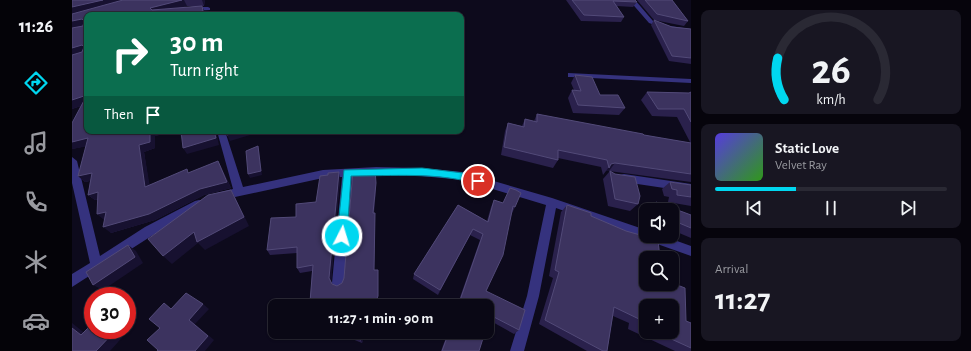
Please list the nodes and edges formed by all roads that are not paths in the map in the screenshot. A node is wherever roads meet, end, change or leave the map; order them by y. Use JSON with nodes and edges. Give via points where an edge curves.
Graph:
{"nodes":[{"id":1,"x":632,"y":0,"type":"edge"},
{"id":2,"x":208,"y":9,"type":"dead end"},
{"id":3,"x":180,"y":11,"type":"edge"},
{"id":4,"x":691,"y":31,"type":"edge"},
{"id":5,"x":570,"y":74,"type":"dead end"},
{"id":6,"x":691,"y":81,"type":"edge"},
{"id":7,"x":223,"y":134,"type":"edge"},
{"id":8,"x":72,"y":161,"type":"edge"},
{"id":9,"x":347,"y":173,"type":"junction"},
{"id":10,"x":617,"y":177,"type":"edge"},
{"id":11,"x":691,"y":188,"type":"edge"},
{"id":12,"x":239,"y":192,"type":"junction"},
{"id":13,"x":552,"y":202,"type":"junction"},
{"id":14,"x":639,"y":233,"type":"edge"},
{"id":15,"x":668,"y":243,"type":"edge"},
{"id":16,"x":691,"y":251,"type":"edge"},
{"id":17,"x":96,"y":264,"type":"junction"},
{"id":18,"x":72,"y":281,"type":"edge"},
{"id":19,"x":338,"y":283,"type":"dead end"},
{"id":20,"x":517,"y":351,"type":"edge"}],
"edges":[{"from":1,"to":4,"type":"street","via":[[651,22]]},
{"from":2,"to":3,"type":"street"},
{"from":5,"to":6,"type":"street"},
{"from":7,"to":12,"type":"street"},
{"from":8,"to":17,"type":"street"},
{"from":9,"to":12,"type":"street","via":[[323,174]]},
{"from":9,"to":13,"type":"street","via":[[422,172],[463,176]]},
{"from":9,"to":19,"type":"street"},
{"from":10,"to":11,"type":"street"},
{"from":12,"to":17,"type":"street","via":[[209,199]]},
{"from":13,"to":14,"type":"street"},
{"from":13,"to":20,"type":"street","via":[[533,296]]},
{"from":15,"to":16,"type":"street"},
{"from":17,"to":18,"type":"street"}]}
